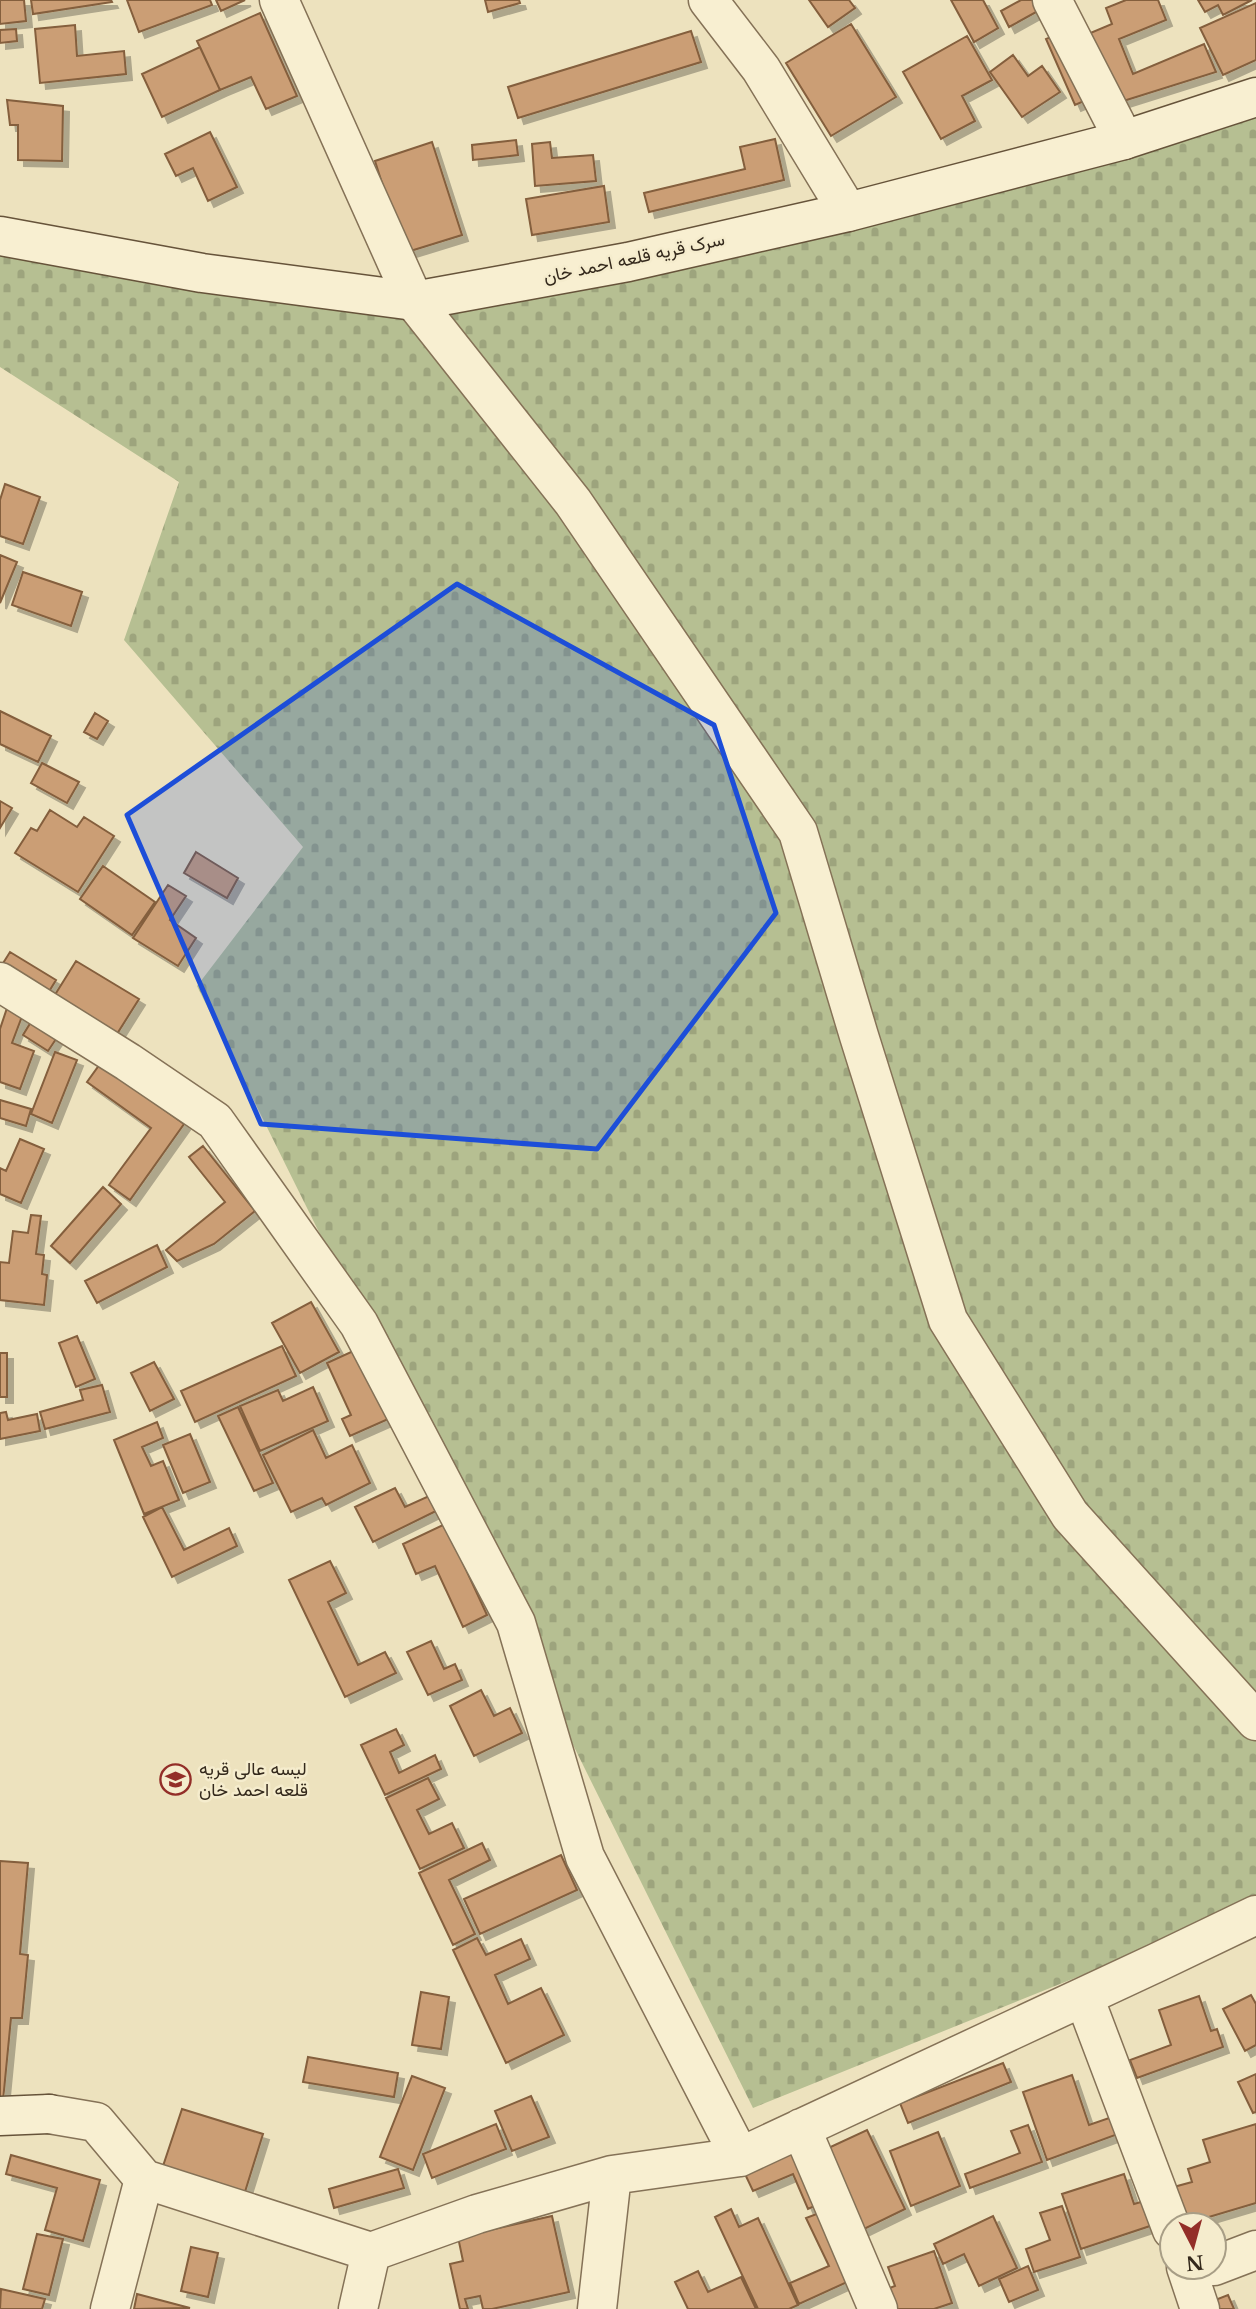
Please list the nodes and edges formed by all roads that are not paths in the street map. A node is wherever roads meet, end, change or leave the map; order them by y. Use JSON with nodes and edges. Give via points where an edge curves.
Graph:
{"nodes":[{"id":1,"x":279,"y":0,"type":"edge"},
{"id":2,"x":708,"y":0,"type":"edge"},
{"id":3,"x":1052,"y":0,"type":"edge"},
{"id":4,"x":1256,"y":97,"type":"edge"},
{"id":5,"x":1124,"y":140,"type":"junction"},
{"id":6,"x":848,"y":212,"type":"junction"},
{"id":7,"x":0,"y":236,"type":"edge"},
{"id":8,"x":414,"y":301,"type":"junction"},
{"id":9,"x":0,"y":982,"type":"edge"},
{"id":10,"x":1256,"y":1721,"type":"edge"},
{"id":11,"x":1256,"y":1914,"type":"edge"},
{"id":12,"x":1084,"y":1997,"type":"junction"},
{"id":13,"x":0,"y":2116,"type":"edge"},
{"id":14,"x":801,"y":2128,"type":"junction"},
{"id":15,"x":740,"y":2157,"type":"junction"},
{"id":16,"x":611,"y":2175,"type":"junction"},
{"id":17,"x":144,"y":2179,"type":"junction"},
{"id":18,"x":1164,"y":2211,"type":"edge"},
{"id":19,"x":1256,"y":2250,"type":"edge"},
{"id":20,"x":371,"y":2252,"type":"junction"},
{"id":21,"x":1228,"y":2264,"type":"edge"},
{"id":22,"x":603,"y":2301,"type":"edge"},
{"id":23,"x":110,"y":2309,"type":"edge"},
{"id":24,"x":358,"y":2309,"type":"edge"},
{"id":25,"x":878,"y":2309,"type":"edge"}],
"edges":[{"from":1,"to":8,"type":"street"},
{"from":2,"to":6,"type":"street","via":[[761,69]]},
{"from":3,"to":5,"type":"street"},
{"from":4,"to":5,"type":"street","name":"سرک قریه قلعه احمد خان"},
{"from":5,"to":6,"type":"street","name":"سرک قریه قلعه احمد خان"},
{"from":6,"to":8,"type":"street","name":"سرک قریه قلعه احمد خان","via":[[628,262]]},
{"from":7,"to":8,"type":"street","name":"سرک قریه قلعه احمد خان","via":[[202,273]]},
{"from":8,"to":10,"type":"street","via":[[573,502],[798,832],[948,1320],[1070,1515]]},
{"from":9,"to":15,"type":"street","via":[[215,1121],[359,1324],[516,1623],[585,1857]]},
{"from":11,"to":12,"type":"street"},
{"from":12,"to":14,"type":"street"},
{"from":12,"to":18,"type":"street"},
{"from":13,"to":17,"type":"street","via":[[49,2114],[96,2122]]},
{"from":14,"to":15,"type":"street"},
{"from":14,"to":25,"type":"street"},
{"from":15,"to":16,"type":"street"},
{"from":16,"to":20,"type":"street","via":[[477,2214]]},
{"from":16,"to":22,"type":"street"},
{"from":17,"to":20,"type":"street"},
{"from":17,"to":23,"type":"street"},
{"from":19,"to":21,"type":"street"},
{"from":20,"to":24,"type":"street"}]}
